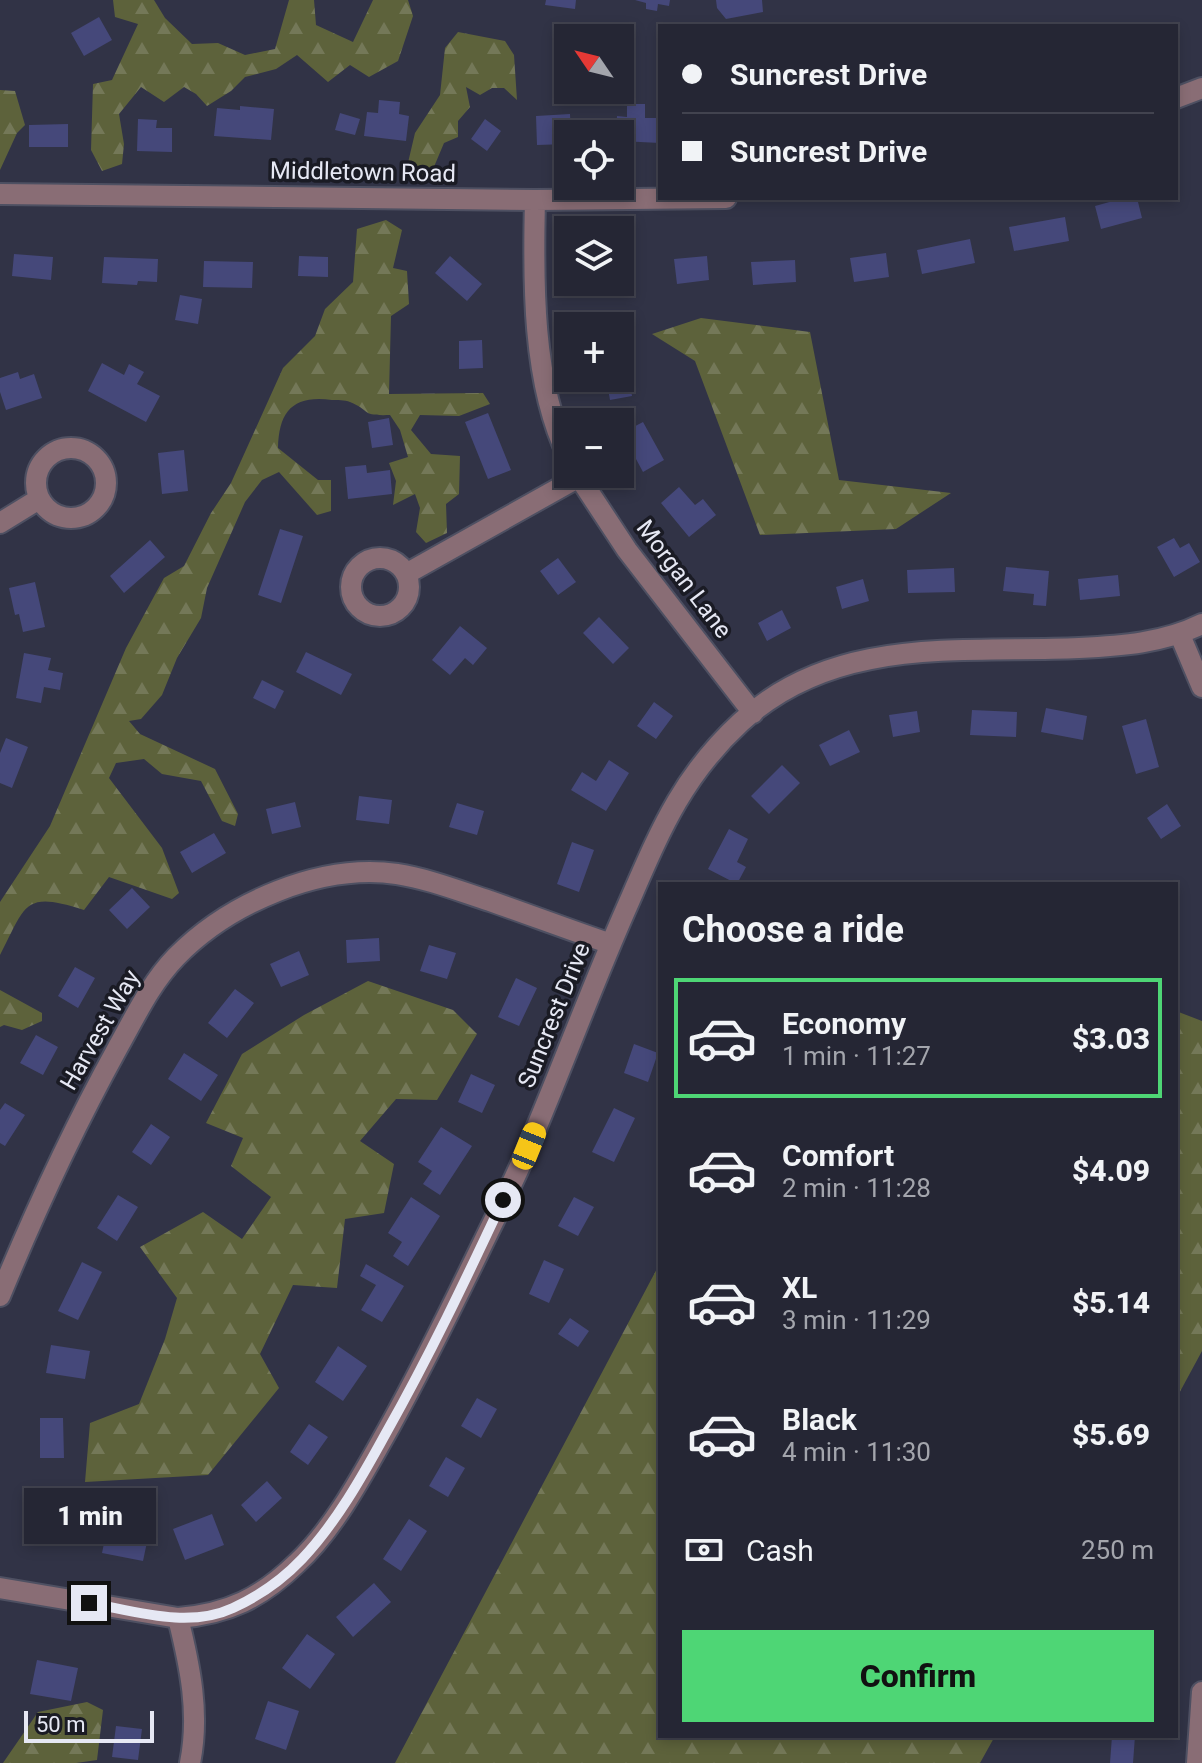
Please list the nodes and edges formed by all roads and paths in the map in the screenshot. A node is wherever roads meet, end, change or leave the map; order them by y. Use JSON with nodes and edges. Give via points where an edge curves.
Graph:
{"nodes":[{"id":1,"x":1202,"y":88,"type":"edge"},
{"id":2,"x":1178,"y":97,"type":"edge"},
{"id":3,"x":0,"y":194,"type":"edge"},
{"id":4,"x":658,"y":199,"type":"edge"},
{"id":5,"x":535,"y":200,"type":"junction"},
{"id":6,"x":554,"y":424,"type":"edge"},
{"id":7,"x":557,"y":488,"type":"edge"},
{"id":8,"x":586,"y":488,"type":"edge"},
{"id":9,"x":39,"y":499,"type":"dead end"},
{"id":10,"x":0,"y":523,"type":"edge"},
{"id":11,"x":406,"y":574,"type":"dead end"},
{"id":12,"x":1202,"y":624,"type":"edge"},
{"id":13,"x":1180,"y":635,"type":"junction"},
{"id":14,"x":1202,"y":687,"type":"edge"},
{"id":15,"x":753,"y":713,"type":"junction"},
{"id":16,"x":611,"y":944,"type":"junction"},
{"id":17,"x":0,"y":1296,"type":"edge"},
{"id":18,"x":0,"y":1588,"type":"edge"},
{"id":19,"x":178,"y":1618,"type":"junction"},
{"id":20,"x":1202,"y":1692,"type":"edge"},
{"id":21,"x":190,"y":1763,"type":"edge"},
{"id":22,"x":1197,"y":1763,"type":"edge"}],
"edges":[{"from":1,"to":2,"type":"street"},
{"from":3,"to":5,"type":"street","name":"Middletown Road"},
{"from":4,"to":5,"type":"street","name":"Middletown Road"},
{"from":5,"to":6,"type":"street","via":[[545,386]]},
{"from":7,"to":11,"type":"street"},
{"from":8,"to":15,"type":"street","name":"Morgan Lane"},
{"from":9,"to":10,"type":"street"},
{"from":12,"to":13,"type":"street","name":"Suncrest Drive"},
{"from":13,"to":14,"type":"street"},
{"from":13,"to":15,"type":"street","name":"Suncrest Drive","via":[[1116,646],[969,648],[870,658],[804,680]]},
{"from":15,"to":16,"type":"street","name":"Suncrest Drive","via":[[688,780]]},
{"from":16,"to":17,"type":"street","name":"Harvest Way","via":[[431,881],[393,874],[331,876],[230,914],[199,936],[153,984],[82,1113]]},
{"from":16,"to":19,"type":"street","name":"Suncrest Drive","via":[[529,1146],[427,1360],[362,1476],[317,1542],[276,1582],[232,1609]]},
{"from":18,"to":19,"type":"street","name":"Suncrest Drive"},
{"from":19,"to":21,"type":"street","via":[[194,1694]]},
{"from":20,"to":22,"type":"street"}]}
